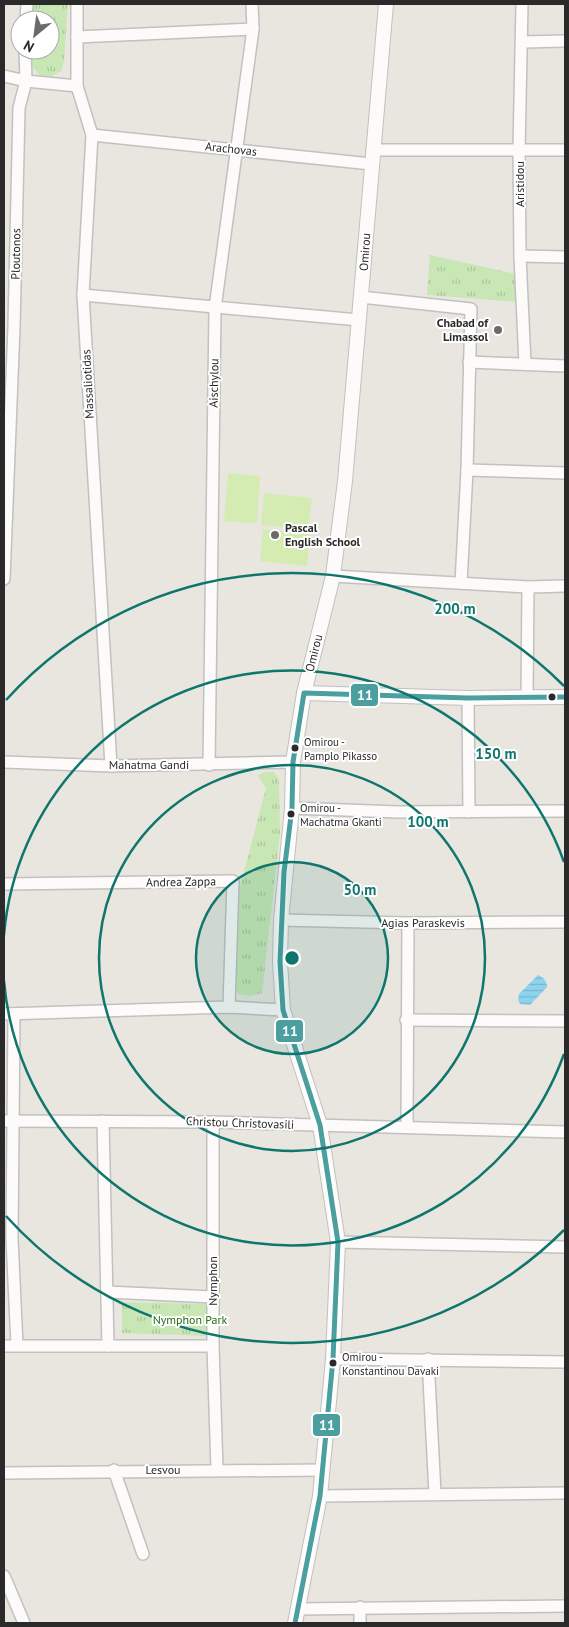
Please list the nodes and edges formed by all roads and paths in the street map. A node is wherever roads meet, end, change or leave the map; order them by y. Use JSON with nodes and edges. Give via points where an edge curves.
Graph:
{"nodes":[{"id":1,"x":77,"y":4,"type":"edge"},
{"id":2,"x":252,"y":4,"type":"edge"},
{"id":3,"x":386,"y":4,"type":"edge"},
{"id":4,"x":522,"y":4,"type":"edge"},
{"id":5,"x":253,"y":30,"type":"junction"},
{"id":6,"x":77,"y":37,"type":"junction"},
{"id":7,"x":523,"y":42,"type":"junction"},
{"id":8,"x":565,"y":42,"type":"edge"},
{"id":9,"x":25,"y":60,"type":"edge"},
{"id":10,"x":4,"y":76,"type":"edge"},
{"id":11,"x":26,"y":82,"type":"junction"},
{"id":12,"x":77,"y":86,"type":"junction"},
{"id":13,"x":92,"y":135,"type":"junction"},
{"id":14,"x":235,"y":150,"type":"junction"},
{"id":15,"x":372,"y":150,"type":"junction"},
{"id":16,"x":519,"y":150,"type":"junction"},
{"id":17,"x":565,"y":150,"type":"edge"},
{"id":18,"x":371,"y":164,"type":"junction"},
{"id":19,"x":520,"y":256,"type":"junction"},
{"id":20,"x":565,"y":257,"type":"edge"},
{"id":21,"x":83,"y":295,"type":"junction"},
{"id":22,"x":361,"y":297,"type":"junction"},
{"id":23,"x":215,"y":308,"type":"junction"},
{"id":24,"x":359,"y":320,"type":"junction"},
{"id":25,"x":470,"y":362,"type":"junction"},
{"id":26,"x":525,"y":364,"type":"junction"},
{"id":27,"x":565,"y":366,"type":"edge"},
{"id":28,"x":467,"y":470,"type":"junction"},
{"id":29,"x":565,"y":473,"type":"edge"},
{"id":30,"x":333,"y":576,"type":"junction"},
{"id":31,"x":4,"y":579,"type":"edge"},
{"id":32,"x":460,"y":583,"type":"junction"},
{"id":33,"x":565,"y":586,"type":"edge"},
{"id":34,"x":528,"y":587,"type":"junction"},
{"id":35,"x":304,"y":693,"type":"junction"},
{"id":36,"x":528,"y":696,"type":"junction"},
{"id":37,"x":565,"y":697,"type":"edge"},
{"id":38,"x":468,"y":698,"type":"junction"},
{"id":39,"x":4,"y":762,"type":"edge"},
{"id":40,"x":293,"y":762,"type":"junction"},
{"id":41,"x":210,"y":765,"type":"junction"},
{"id":42,"x":111,"y":766,"type":"junction"},
{"id":43,"x":292,"y":808,"type":"junction"},
{"id":44,"x":565,"y":811,"type":"edge"},
{"id":45,"x":469,"y":812,"type":"junction"},
{"id":46,"x":4,"y":884,"type":"edge"},
{"id":47,"x":281,"y":920,"type":"junction"},
{"id":48,"x":565,"y":922,"type":"edge"},
{"id":49,"x":408,"y":923,"type":"junction"},
{"id":50,"x":229,"y":1006,"type":"junction"},
{"id":51,"x":283,"y":1010,"type":"junction"},
{"id":52,"x":9,"y":1014,"type":"edge"},
{"id":53,"x":406,"y":1020,"type":"junction"},
{"id":54,"x":565,"y":1021,"type":"edge"},
{"id":55,"x":103,"y":1120,"type":"junction"},
{"id":56,"x":9,"y":1121,"type":"edge"},
{"id":57,"x":213,"y":1122,"type":"junction"},
{"id":58,"x":320,"y":1126,"type":"junction"},
{"id":59,"x":407,"y":1127,"type":"junction"},
{"id":60,"x":565,"y":1132,"type":"edge"},
{"id":61,"x":8,"y":1239,"type":"edge"},
{"id":62,"x":338,"y":1242,"type":"junction"},
{"id":63,"x":565,"y":1247,"type":"edge"},
{"id":64,"x":108,"y":1292,"type":"junction"},
{"id":65,"x":213,"y":1297,"type":"junction"},
{"id":66,"x":17,"y":1345,"type":"junction"},
{"id":67,"x":4,"y":1346,"type":"edge"},
{"id":68,"x":108,"y":1346,"type":"junction"},
{"id":69,"x":213,"y":1346,"type":"junction"},
{"id":70,"x":333,"y":1359,"type":"junction"},
{"id":71,"x":428,"y":1359,"type":"junction"},
{"id":72,"x":565,"y":1362,"type":"edge"},
{"id":73,"x":114,"y":1470,"type":"junction"},
{"id":74,"x":217,"y":1470,"type":"junction"},
{"id":75,"x":322,"y":1470,"type":"junction"},
{"id":76,"x":4,"y":1473,"type":"edge"},
{"id":77,"x":565,"y":1493,"type":"edge"},
{"id":78,"x":435,"y":1494,"type":"junction"},
{"id":79,"x":320,"y":1496,"type":"junction"},
{"id":80,"x":143,"y":1554,"type":"dead end"},
{"id":81,"x":4,"y":1576,"type":"edge"},
{"id":82,"x":565,"y":1606,"type":"edge"},
{"id":83,"x":360,"y":1607,"type":"junction"},
{"id":84,"x":298,"y":1609,"type":"junction"},
{"id":85,"x":24,"y":1623,"type":"edge"},
{"id":86,"x":295,"y":1623,"type":"edge"},
{"id":87,"x":360,"y":1623,"type":"edge"}],
"edges":[{"from":1,"to":6,"type":"street","name":"Massaliotidas"},
{"from":2,"to":5,"type":"street","name":"Aischylou"},
{"from":3,"to":15,"type":"street","name":"Omirou"},
{"from":4,"to":7,"type":"street","name":"Aristidou"},
{"from":5,"to":6,"type":"street"},
{"from":5,"to":14,"type":"street","name":"Aischylou"},
{"from":6,"to":12,"type":"street","name":"Massaliotidas"},
{"from":7,"to":8,"type":"street"},
{"from":7,"to":16,"type":"street","name":"Aristidou"},
{"from":9,"to":11,"type":"street","name":"Ploutonos"},
{"from":10,"to":11,"type":"street"},
{"from":11,"to":12,"type":"street"},
{"from":11,"to":31,"type":"street","name":"Ploutonos","via":[[19,108]]},
{"from":12,"to":13,"type":"street","name":"Massaliotidas"},
{"from":13,"to":14,"type":"street","name":"Arachovas"},
{"from":13,"to":21,"type":"street","name":"Massaliotidas"},
{"from":14,"to":18,"type":"street","name":"Arachovas"},
{"from":14,"to":23,"type":"street","name":"Aischylou"},
{"from":15,"to":16,"type":"street"},
{"from":15,"to":18,"type":"street","name":"Omirou"},
{"from":16,"to":17,"type":"street"},
{"from":16,"to":19,"type":"street","name":"Aristidou"},
{"from":18,"to":22,"type":"street","name":"Omirou"},
{"from":19,"to":20,"type":"street"},
{"from":19,"to":26,"type":"street","name":"Aristidou"},
{"from":21,"to":23,"type":"street"},
{"from":21,"to":42,"type":"street","name":"Massaliotidas"},
{"from":22,"to":24,"type":"street","name":"Omirou"},
{"from":22,"to":25,"type":"street","via":[[471,309]]},
{"from":23,"to":24,"type":"street"},
{"from":23,"to":41,"type":"street","name":"Aischylou"},
{"from":24,"to":30,"type":"street","name":"Omirou"},
{"from":25,"to":26,"type":"street"},
{"from":25,"to":28,"type":"street"},
{"from":26,"to":27,"type":"street"},
{"from":28,"to":29,"type":"street"},
{"from":28,"to":32,"type":"street"},
{"from":30,"to":32,"type":"street"},
{"from":30,"to":35,"type":"street","name":"Omirou"},
{"from":32,"to":34,"type":"street"},
{"from":33,"to":34,"type":"street"},
{"from":34,"to":36,"type":"street"},
{"from":35,"to":38,"type":"street"},
{"from":35,"to":40,"type":"street","name":"Omirou"},
{"from":36,"to":37,"type":"street"},
{"from":36,"to":38,"type":"street"},
{"from":38,"to":45,"type":"street"},
{"from":39,"to":42,"type":"street","name":"Mahatma Gandi"},
{"from":40,"to":41,"type":"street","name":"Mahatma Gandi"},
{"from":40,"to":43,"type":"street","name":"Omirou"},
{"from":41,"to":42,"type":"street","name":"Mahatma Gandi"},
{"from":43,"to":45,"type":"street"},
{"from":43,"to":47,"type":"street","name":"Omirou"},
{"from":44,"to":45,"type":"street"},
{"from":46,"to":50,"type":"street","name":"Andrea Zappa","via":[[232,881]]},
{"from":47,"to":49,"type":"street","name":"Agias Paraskevis"},
{"from":47,"to":51,"type":"street","name":"Omirou"},
{"from":48,"to":49,"type":"street","name":"Agias Paraskevis"},
{"from":49,"to":53,"type":"street"},
{"from":50,"to":51,"type":"street"},
{"from":50,"to":52,"type":"street"},
{"from":51,"to":58,"type":"street","name":"Omirou"},
{"from":52,"to":56,"type":"street"},
{"from":53,"to":54,"type":"street"},
{"from":53,"to":59,"type":"street"},
{"from":55,"to":56,"type":"street","name":"Christou Christovasili"},
{"from":55,"to":57,"type":"street","name":"Christou Christovasili"},
{"from":55,"to":64,"type":"street"},
{"from":56,"to":61,"type":"street"},
{"from":57,"to":58,"type":"street","name":"Christou Christovasili"},
{"from":57,"to":65,"type":"street","name":"Nymphon"},
{"from":58,"to":59,"type":"street","name":"Christou Christovasili"},
{"from":58,"to":62,"type":"street","name":"Omirou"},
{"from":59,"to":60,"type":"street","name":"Christou Christovasili"},
{"from":61,"to":66,"type":"street"},
{"from":62,"to":63,"type":"street"},
{"from":62,"to":70,"type":"street","name":"Omirou"},
{"from":64,"to":65,"type":"street"},
{"from":64,"to":68,"type":"street"},
{"from":65,"to":69,"type":"street","name":"Nymphon"},
{"from":66,"to":67,"type":"street"},
{"from":66,"to":68,"type":"street"},
{"from":68,"to":69,"type":"street"},
{"from":69,"to":74,"type":"street","name":"Nymphon"},
{"from":70,"to":71,"type":"street"},
{"from":70,"to":75,"type":"street","name":"Omirou"},
{"from":71,"to":72,"type":"street"},
{"from":71,"to":78,"type":"street"},
{"from":73,"to":74,"type":"street","name":"Lesvou"},
{"from":73,"to":76,"type":"street","name":"Lesvou"},
{"from":73,"to":80,"type":"street"},
{"from":74,"to":75,"type":"street","name":"Lesvou"},
{"from":75,"to":79,"type":"street","name":"Omirou"},
{"from":77,"to":78,"type":"street"},
{"from":78,"to":79,"type":"street"},
{"from":79,"to":84,"type":"street","name":"Omirou"},
{"from":81,"to":85,"type":"street"},
{"from":82,"to":83,"type":"street"},
{"from":83,"to":84,"type":"street"},
{"from":83,"to":87,"type":"street"},
{"from":84,"to":86,"type":"street","name":"Omirou"}]}
